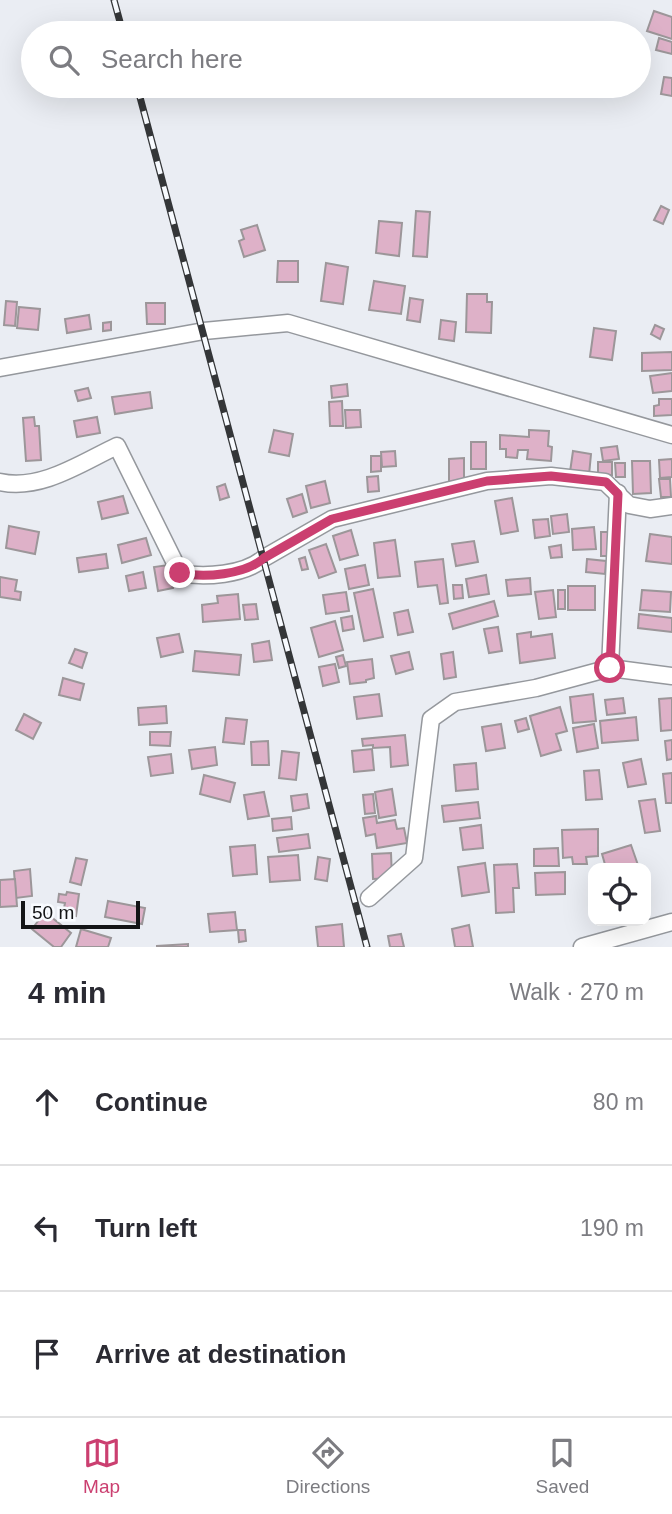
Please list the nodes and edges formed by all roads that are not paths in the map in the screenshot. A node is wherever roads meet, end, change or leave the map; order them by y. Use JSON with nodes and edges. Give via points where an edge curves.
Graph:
{"nodes":[{"id":1,"x":0,"y":368,"type":"edge"},
{"id":2,"x":672,"y":435,"type":"edge"},
{"id":3,"x":0,"y":482,"type":"edge"},
{"id":4,"x":618,"y":494,"type":"junction"},
{"id":5,"x":672,"y":506,"type":"edge"},
{"id":6,"x":610,"y":668,"type":"junction"},
{"id":7,"x":672,"y":676,"type":"edge"},
{"id":8,"x":369,"y":898,"type":"dead end"},
{"id":9,"x":672,"y":922,"type":"edge"},
{"id":10,"x":582,"y":947,"type":"edge"}],
"edges":[{"from":1,"to":2,"type":"street","via":[[204,331],[288,323]]},
{"from":3,"to":4,"type":"street","via":[[15,486],[57,476],[117,446],[180,573],[201,577],[255,566],[332,519],[487,481],[551,476],[606,482]]},
{"from":4,"to":5,"type":"street","via":[[629,505],[650,509]]},
{"from":4,"to":6,"type":"street"},
{"from":6,"to":7,"type":"street"},
{"from":6,"to":8,"type":"street","via":[[536,688],[455,702],[432,719],[414,858]]},
{"from":9,"to":10,"type":"street"}]}
